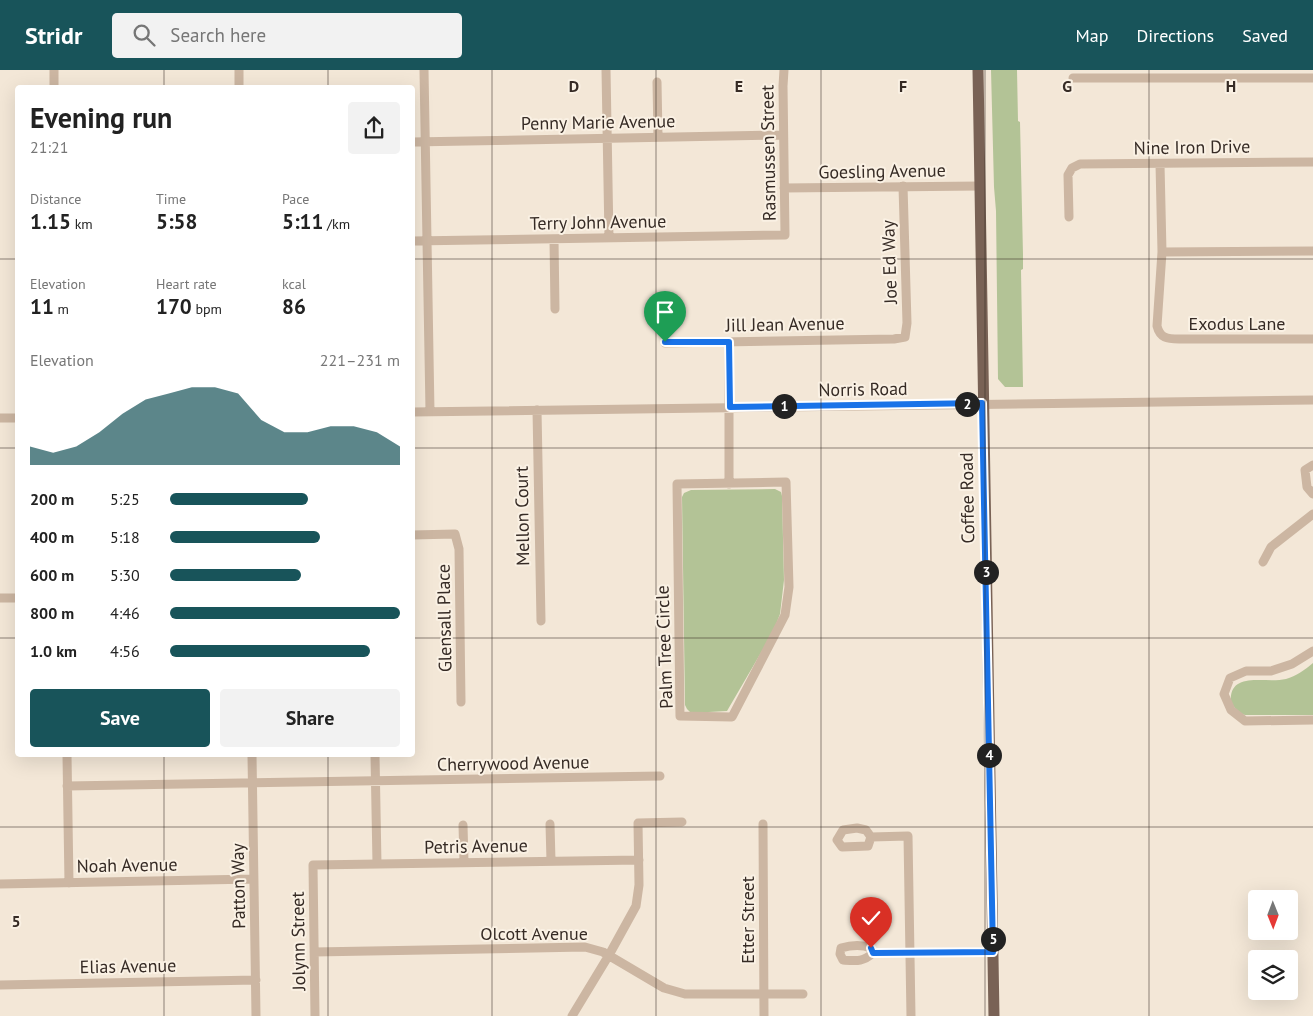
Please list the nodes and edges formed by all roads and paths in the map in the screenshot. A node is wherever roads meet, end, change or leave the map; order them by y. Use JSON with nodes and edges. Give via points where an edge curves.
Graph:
{"nodes":[{"id":1,"x":54,"y":70,"type":"edge"},
{"id":2,"x":239,"y":70,"type":"edge"},
{"id":3,"x":424,"y":70,"type":"edge"},
{"id":4,"x":606,"y":70,"type":"edge"},
{"id":5,"x":784,"y":70,"type":"edge"},
{"id":6,"x":978,"y":70,"type":"edge"},
{"id":7,"x":1193,"y":73,"type":"edge"},
{"id":8,"x":1073,"y":78,"type":"dead end"},
{"id":9,"x":1313,"y":78,"type":"edge"},
{"id":10,"x":657,"y":82,"type":"dead end"},
{"id":11,"x":54,"y":85,"type":"edge"},
{"id":12,"x":239,"y":85,"type":"edge"},
{"id":13,"x":784,"y":135,"type":"junction"},
{"id":14,"x":658,"y":137,"type":"junction"},
{"id":15,"x":607,"y":138,"type":"junction"},
{"id":16,"x":425,"y":141,"type":"junction"},
{"id":17,"x":415,"y":142,"type":"edge"},
{"id":18,"x":1313,"y":162,"type":"edge"},
{"id":19,"x":1160,"y":164,"type":"junction"},
{"id":20,"x":904,"y":186,"type":"junction"},
{"id":21,"x":980,"y":186,"type":"junction"},
{"id":22,"x":784,"y":188,"type":"junction"},
{"id":23,"x":1069,"y":217,"type":"dead end"},
{"id":24,"x":785,"y":235,"type":"joint"},
{"id":25,"x":609,"y":238,"type":"junction"},
{"id":26,"x":554,"y":239,"type":"junction"},
{"id":27,"x":415,"y":241,"type":"edge"},
{"id":28,"x":427,"y":241,"type":"junction"},
{"id":29,"x":1313,"y":250,"type":"edge"},
{"id":30,"x":1162,"y":252,"type":"junction"},
{"id":31,"x":555,"y":309,"type":"dead end"},
{"id":32,"x":905,"y":337,"type":"joint"},
{"id":33,"x":1313,"y":340,"type":"edge"},
{"id":34,"x":665,"y":342,"type":"dead end"},
{"id":35,"x":729,"y":342,"type":"junction"},
{"id":36,"x":1313,"y":400,"type":"edge"},
{"id":37,"x":982,"y":403,"type":"junction"},
{"id":38,"x":730,"y":407,"type":"junction"},
{"id":39,"x":537,"y":410,"type":"junction"},
{"id":40,"x":415,"y":412,"type":"edge"},
{"id":41,"x":430,"y":412,"type":"junction"},
{"id":42,"x":0,"y":418,"type":"edge"},
{"id":43,"x":15,"y":418,"type":"edge"},
{"id":44,"x":1313,"y":464,"type":"edge"},
{"id":45,"x":729,"y":484,"type":"junction"},
{"id":46,"x":1313,"y":494,"type":"edge"},
{"id":47,"x":1313,"y":514,"type":"edge"},
{"id":48,"x":415,"y":536,"type":"edge"},
{"id":49,"x":1263,"y":562,"type":"dead end"},
{"id":50,"x":0,"y":598,"type":"edge"},
{"id":51,"x":15,"y":598,"type":"edge"},
{"id":52,"x":541,"y":621,"type":"dead end"},
{"id":53,"x":1313,"y":651,"type":"edge"},
{"id":54,"x":461,"y":702,"type":"dead end"},
{"id":55,"x":1313,"y":720,"type":"edge"},
{"id":56,"x":67,"y":757,"type":"edge"},
{"id":57,"x":252,"y":757,"type":"edge"},
{"id":58,"x":375,"y":757,"type":"edge"},
{"id":59,"x":660,"y":776,"type":"dead end"},
{"id":60,"x":376,"y":782,"type":"junction"},
{"id":61,"x":252,"y":784,"type":"junction"},
{"id":62,"x":67,"y":786,"type":"junction"},
{"id":63,"x":682,"y":822,"type":"dead end"},
{"id":64,"x":550,"y":824,"type":"dead end"},
{"id":65,"x":764,"y":824,"type":"dead end"},
{"id":66,"x":463,"y":825,"type":"dead end"},
{"id":67,"x":870,"y":837,"type":"dead end"},
{"id":68,"x":639,"y":860,"type":"junction"},
{"id":69,"x":551,"y":861,"type":"junction"},
{"id":70,"x":464,"y":862,"type":"junction"},
{"id":71,"x":377,"y":864,"type":"junction"},
{"id":72,"x":313,"y":865,"type":"joint"},
{"id":73,"x":254,"y":879,"type":"junction"},
{"id":74,"x":69,"y":883,"type":"junction"},
{"id":75,"x":0,"y":884,"type":"edge"},
{"id":76,"x":314,"y":952,"type":"junction"},
{"id":77,"x":993,"y":952,"type":"junction"},
{"id":78,"x":873,"y":953,"type":"dead end"},
{"id":79,"x":910,"y":953,"type":"junction"},
{"id":80,"x":609,"y":955,"type":"junction"},
{"id":81,"x":256,"y":980,"type":"junction"},
{"id":82,"x":0,"y":985,"type":"edge"},
{"id":83,"x":763,"y":993,"type":"junction"},
{"id":84,"x":803,"y":994,"type":"dead end"},
{"id":85,"x":256,"y":1016,"type":"edge"},
{"id":86,"x":315,"y":1016,"type":"edge"},
{"id":87,"x":572,"y":1016,"type":"edge"},
{"id":88,"x":764,"y":1016,"type":"edge"},
{"id":89,"x":911,"y":1016,"type":"edge"},
{"id":90,"x":994,"y":1016,"type":"edge"}],
"edges":[{"from":1,"to":11,"type":"street"},
{"from":2,"to":12,"type":"street"},
{"from":3,"to":16,"type":"street"},
{"from":4,"to":15,"type":"street"},
{"from":5,"to":13,"type":"street","name":"Rasmussen Street"},
{"from":6,"to":21,"type":"main road","name":"Coffee Road"},
{"from":7,"to":8,"type":"street"},
{"from":7,"to":9,"type":"street"},
{"from":10,"to":14,"type":"street"},
{"from":13,"to":14,"type":"street","name":"Penny Marie Avenue"},
{"from":13,"to":22,"type":"street","name":"Rasmussen Street"},
{"from":14,"to":15,"type":"street","name":"Penny Marie Avenue"},
{"from":15,"to":16,"type":"street","name":"Penny Marie Avenue"},
{"from":15,"to":25,"type":"street"},
{"from":16,"to":17,"type":"street","name":"Penny Marie Avenue"},
{"from":16,"to":28,"type":"street"},
{"from":18,"to":19,"type":"street","name":"Nine Iron Drive"},
{"from":19,"to":23,"type":"street","name":"Nine Iron Drive","via":[[1080,164],[1072,168],[1068,175]]},
{"from":19,"to":30,"type":"street"},
{"from":20,"to":21,"type":"street","name":"Goesling Avenue"},
{"from":20,"to":22,"type":"street","name":"Goesling Avenue"},
{"from":20,"to":32,"type":"street","name":"Joe Ed Way"},
{"from":21,"to":37,"type":"main road","name":"Coffee Road"},
{"from":22,"to":24,"type":"street","name":"Rasmussen Street"},
{"from":24,"to":25,"type":"street","name":"Terry John Avenue"},
{"from":25,"to":26,"type":"street","name":"Terry John Avenue"},
{"from":26,"to":28,"type":"street","name":"Terry John Avenue"},
{"from":26,"to":31,"type":"street"},
{"from":27,"to":28,"type":"street","name":"Terry John Avenue"},
{"from":28,"to":41,"type":"street"},
{"from":29,"to":30,"type":"street"},
{"from":30,"to":33,"type":"street","name":"Exodus Lane","via":[[1157,326],[1166,339]]},
{"from":32,"to":35,"type":"street","name":"Jill Jean Avenue"},
{"from":34,"to":35,"type":"street","name":"Jill Jean Avenue"},
{"from":35,"to":38,"type":"street"},
{"from":36,"to":37,"type":"street","name":"Norris Road"},
{"from":37,"to":38,"type":"street","name":"Norris Road"},
{"from":37,"to":77,"type":"main road","name":"Coffee Road"},
{"from":38,"to":39,"type":"street","name":"Norris Road"},
{"from":38,"to":45,"type":"street"},
{"from":39,"to":41,"type":"street","name":"Norris Road"},
{"from":39,"to":52,"type":"street","name":"Mellon Court"},
{"from":40,"to":41,"type":"street","name":"Norris Road"},
{"from":42,"to":43,"type":"street"},
{"from":44,"to":46,"type":"street","via":[[1305,470],[1307,487]]},
{"from":45,"to":45,"type":"street","name":"Palm Tree Circle","via":[[786,482],[788,602],[774,638],[732,717],[680,716],[677,484]]},
{"from":47,"to":49,"type":"street","via":[[1272,547]]},
{"from":48,"to":54,"type":"street","name":"Glensall Place","via":[[455,534],[459,549]]},
{"from":50,"to":51,"type":"street"},
{"from":53,"to":55,"type":"street","via":[[1292,664],[1271,671],[1246,671],[1230,678],[1224,694],[1231,710],[1245,721]]},
{"from":56,"to":62,"type":"street"},
{"from":57,"to":61,"type":"street","name":"Patton Way"},
{"from":58,"to":60,"type":"street"},
{"from":59,"to":60,"type":"street","name":"Cherrywood Avenue"},
{"from":60,"to":61,"type":"street","name":"Cherrywood Avenue"},
{"from":60,"to":71,"type":"street"},
{"from":61,"to":62,"type":"street","name":"Cherrywood Avenue"},
{"from":61,"to":73,"type":"street","name":"Patton Way"},
{"from":62,"to":74,"type":"street"},
{"from":63,"to":68,"type":"street","via":[[638,822]]},
{"from":64,"to":69,"type":"street"},
{"from":65,"to":83,"type":"street","name":"Etter Street"},
{"from":66,"to":70,"type":"street"},
{"from":67,"to":79,"type":"street","via":[[908,836]]},
{"from":68,"to":69,"type":"street","name":"Petris Avenue"},
{"from":68,"to":80,"type":"street","via":[[636,906]]},
{"from":69,"to":70,"type":"street","name":"Petris Avenue"},
{"from":70,"to":71,"type":"street","name":"Petris Avenue"},
{"from":71,"to":72,"type":"street","name":"Petris Avenue"},
{"from":72,"to":76,"type":"street","name":"Jolynn Street"},
{"from":73,"to":74,"type":"street","name":"Noah Avenue"},
{"from":73,"to":81,"type":"street","name":"Patton Way"},
{"from":74,"to":75,"type":"street","name":"Noah Avenue"},
{"from":76,"to":80,"type":"street","name":"Olcott Avenue","via":[[585,947]]},
{"from":76,"to":86,"type":"street","name":"Jolynn Street"},
{"from":77,"to":79,"type":"street"},
{"from":77,"to":90,"type":"main road","name":"Coffee Road"},
{"from":78,"to":79,"type":"street"},
{"from":79,"to":89,"type":"street"},
{"from":80,"to":83,"type":"street","name":"Olcott Avenue","via":[[675,992],[695,995]]},
{"from":80,"to":87,"type":"street"},
{"from":81,"to":82,"type":"street","name":"Elias Avenue"},
{"from":81,"to":85,"type":"street","name":"Patton Way"},
{"from":83,"to":84,"type":"street","name":"Olcott Avenue"},
{"from":83,"to":88,"type":"street","name":"Etter Street"}]}
